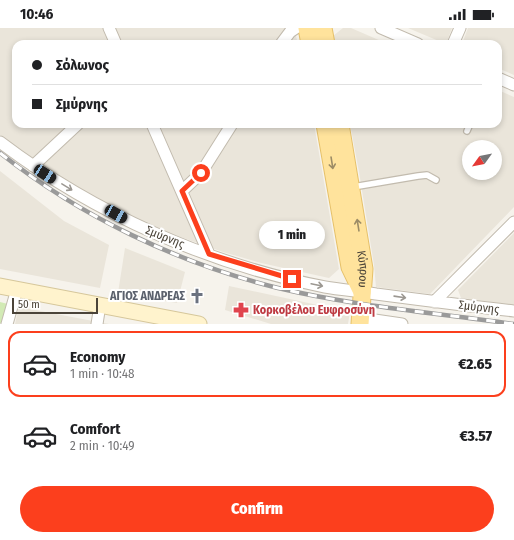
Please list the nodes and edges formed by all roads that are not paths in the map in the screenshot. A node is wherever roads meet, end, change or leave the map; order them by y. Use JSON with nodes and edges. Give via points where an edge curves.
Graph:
{"nodes":[{"id":1,"x":109,"y":28,"type":"edge"},
{"id":2,"x":296,"y":28,"type":"edge"},
{"id":3,"x":307,"y":28,"type":"edge"},
{"id":4,"x":323,"y":28,"type":"edge"},
{"id":5,"x":381,"y":28,"type":"edge"},
{"id":6,"x":460,"y":28,"type":"edge"},
{"id":7,"x":114,"y":40,"type":"edge"},
{"id":8,"x":284,"y":40,"type":"edge"},
{"id":9,"x":309,"y":40,"type":"edge"},
{"id":10,"x":325,"y":40,"type":"edge"},
{"id":11,"x":409,"y":40,"type":"edge"},
{"id":12,"x":455,"y":40,"type":"edge"},
{"id":13,"x":502,"y":80,"type":"edge"},
{"id":14,"x":514,"y":85,"type":"edge"},
{"id":15,"x":74,"y":128,"type":"edge"},
{"id":16,"x":154,"y":128,"type":"edge"},
{"id":17,"x":229,"y":128,"type":"edge"},
{"id":18,"x":326,"y":128,"type":"edge"},
{"id":19,"x":341,"y":128,"type":"edge"},
{"id":20,"x":468,"y":128,"type":"edge"},
{"id":21,"x":467,"y":131,"type":"dead end"},
{"id":22,"x":0,"y":142,"type":"edge"},
{"id":23,"x":33,"y":166,"type":"junction"},
{"id":24,"x":436,"y":180,"type":"dead end"},
{"id":25,"x":352,"y":187,"type":"junction"},
{"id":26,"x":182,"y":191,"type":"junction"},
{"id":27,"x":514,"y":222,"type":"edge"},
{"id":28,"x":209,"y":254,"type":"junction"},
{"id":29,"x":0,"y":286,"type":"edge"},
{"id":30,"x":17,"y":289,"type":"junction"},
{"id":31,"x":362,"y":292,"type":"junction"},
{"id":32,"x":434,"y":302,"type":"junction"},
{"id":33,"x":100,"y":305,"type":"junction"},
{"id":34,"x":514,"y":312,"type":"edge"},
{"id":35,"x":361,"y":321,"type":"edge"},
{"id":36,"x":7,"y":324,"type":"edge"},
{"id":37,"x":97,"y":324,"type":"edge"},
{"id":38,"x":199,"y":324,"type":"edge"},
{"id":39,"x":402,"y":324,"type":"edge"}],
"edges":[{"from":1,"to":7,"type":"street"},
{"from":2,"to":8,"type":"street"},
{"from":3,"to":9,"type":"main road"},
{"from":4,"to":10,"type":"main road"},
{"from":5,"to":11,"type":"street"},
{"from":6,"to":12,"type":"street"},
{"from":13,"to":14,"type":"street"},
{"from":15,"to":23,"type":"street"},
{"from":16,"to":26,"type":"street"},
{"from":17,"to":26,"type":"street","via":[[201,173]]},
{"from":18,"to":31,"type":"main road","name":"Κύπρου","one_way":true,"via":[[350,267]]},
{"from":19,"to":25,"type":"main road","name":"Κύπρου"},
{"from":20,"to":21,"type":"lane"},
{"from":22,"to":23,"type":"street","name":"Σμύρνης"},
{"from":23,"to":28,"type":"street","name":"Σμύρνης","one_way":true,"via":[[129,222]]},
{"from":24,"to":25,"type":"lane","via":[[427,175]]},
{"from":31,"to":25,"type":"main road","name":"Κύπρου","one_way":true,"via":[[364,268]]},
{"from":26,"to":28,"type":"street"},
{"from":27,"to":32,"type":"street"},
{"from":28,"to":31,"type":"street","name":"Σμύρνης","one_way":true,"via":[[297,281]]},
{"from":29,"to":30,"type":"main road"},
{"from":30,"to":33,"type":"main road"},
{"from":30,"to":36,"type":"street"},
{"from":31,"to":32,"type":"street","name":"Σμύρνης","one_way":true},
{"from":31,"to":35,"type":"main road"},
{"from":32,"to":34,"type":"street","name":"Σμύρνης"},
{"from":33,"to":37,"type":"street"},
{"from":33,"to":38,"type":"main road"},
{"from":35,"to":39,"type":"street"}]}
